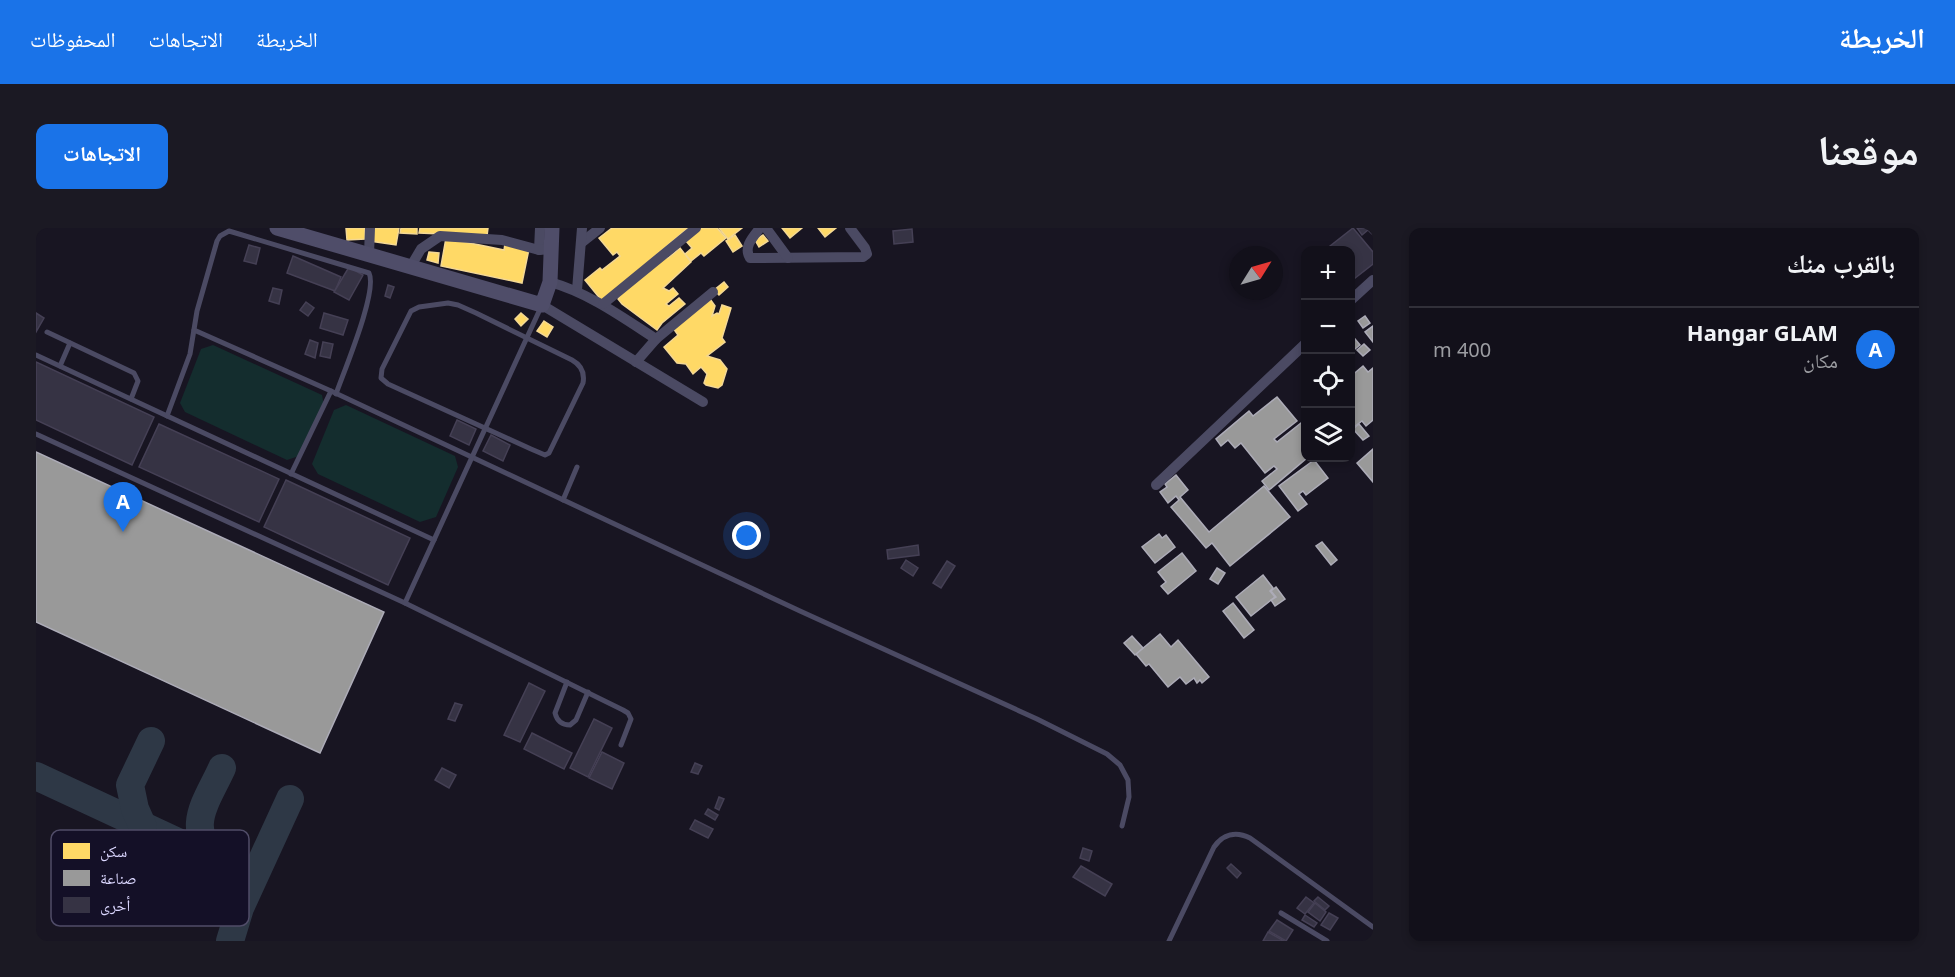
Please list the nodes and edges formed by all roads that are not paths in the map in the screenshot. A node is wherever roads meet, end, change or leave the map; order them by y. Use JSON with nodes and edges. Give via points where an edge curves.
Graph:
{"nodes":[{"id":1,"x":277,"y":228,"type":"edge"},
{"id":2,"x":370,"y":228,"type":"edge"},
{"id":3,"x":540,"y":228,"type":"edge"},
{"id":4,"x":552,"y":228,"type":"edge"},
{"id":5,"x":582,"y":228,"type":"edge"},
{"id":6,"x":600,"y":228,"type":"edge"},
{"id":7,"x":696,"y":228,"type":"edge"},
{"id":8,"x":760,"y":228,"type":"edge"},
{"id":9,"x":766,"y":228,"type":"edge"},
{"id":10,"x":850,"y":228,"type":"edge"},
{"id":11,"x":581,"y":243,"type":"junction"},
{"id":12,"x":545,"y":250,"type":"junction"},
{"id":13,"x":369,"y":254,"type":"junction"},
{"id":14,"x":788,"y":258,"type":"junction"},
{"id":15,"x":411,"y":266,"type":"junction"},
{"id":16,"x":1373,"y":280,"type":"edge"},
{"id":17,"x":550,"y":282,"type":"junction"},
{"id":18,"x":578,"y":290,"type":"junction"},
{"id":19,"x":712,"y":292,"type":"dead end"},
{"id":20,"x":1351,"y":300,"type":"edge"},
{"id":21,"x":603,"y":304,"type":"junction"},
{"id":22,"x":542,"y":305,"type":"junction"},
{"id":23,"x":194,"y":330,"type":"junction"},
{"id":24,"x":46,"y":332,"type":"dead end"},
{"id":25,"x":527,"y":338,"type":"junction"},
{"id":26,"x":656,"y":339,"type":"junction"},
{"id":27,"x":70,"y":343,"type":"junction"},
{"id":28,"x":1301,"y":347,"type":"edge"},
{"id":29,"x":36,"y":355,"type":"edge"},
{"id":30,"x":636,"y":362,"type":"junction"},
{"id":31,"x":60,"y":366,"type":"junction"},
{"id":32,"x":334,"y":392,"type":"junction"},
{"id":33,"x":131,"y":399,"type":"junction"},
{"id":34,"x":703,"y":402,"type":"dead end"},
{"id":35,"x":167,"y":416,"type":"junction"},
{"id":36,"x":485,"y":428,"type":"junction"},
{"id":37,"x":36,"y":434,"type":"edge"},
{"id":38,"x":472,"y":457,"type":"junction"},
{"id":39,"x":577,"y":467,"type":"dead end"},
{"id":40,"x":291,"y":474,"type":"junction"},
{"id":41,"x":1156,"y":485,"type":"dead end"},
{"id":42,"x":563,"y":500,"type":"junction"},
{"id":43,"x":434,"y":540,"type":"junction"},
{"id":44,"x":405,"y":603,"type":"junction"},
{"id":45,"x":567,"y":682,"type":"junction"},
{"id":46,"x":588,"y":692,"type":"junction"},
{"id":47,"x":621,"y":745,"type":"dead end"},
{"id":48,"x":1122,"y":826,"type":"dead end"},
{"id":49,"x":1281,"y":913,"type":"dead end"},
{"id":50,"x":1373,"y":927,"type":"edge"},
{"id":51,"x":1169,"y":941,"type":"edge"},
{"id":52,"x":1327,"y":941,"type":"edge"}],
"edges":[{"from":1,"to":13,"type":"street"},
{"from":2,"to":13,"type":"street"},
{"from":3,"to":12,"type":"street"},
{"from":4,"to":12,"type":"street"},
{"from":5,"to":11,"type":"street"},
{"from":6,"to":11,"type":"street"},
{"from":7,"to":21,"type":"street"},
{"from":8,"to":14,"type":"street","via":[[747,247],[750,258]]},
{"from":9,"to":14,"type":"street"},
{"from":10,"to":14,"type":"street","via":[[865,248],[867,254],[863,257]]},
{"from":11,"to":18,"type":"street"},
{"from":12,"to":15,"type":"street","via":[[502,240],[440,236],[421,249]]},
{"from":12,"to":17,"type":"street"},
{"from":13,"to":15,"type":"street"},
{"from":15,"to":22,"type":"street"},
{"from":16,"to":20,"type":"street"},
{"from":17,"to":18,"type":"street"},
{"from":17,"to":22,"type":"street"},
{"from":18,"to":21,"type":"street"},
{"from":19,"to":26,"type":"street"},
{"from":21,"to":26,"type":"street"},
{"from":22,"to":25,"type":"lane"},
{"from":22,"to":30,"type":"street"},
{"from":23,"to":32,"type":"lane"},
{"from":23,"to":32,"type":"lane","via":[[217,241],[224,233],[235,232],[364,270],[371,278],[368,297]]},
{"from":23,"to":35,"type":"lane","via":[[188,360]]},
{"from":24,"to":27,"type":"lane"},
{"from":25,"to":36,"type":"lane"},
{"from":25,"to":36,"type":"lane","via":[[577,363],[583,372],[583,383],[552,450],[542,454]]},
{"from":25,"to":36,"type":"lane","via":[[453,304],[419,307],[408,314],[382,369],[381,378],[388,384]]},
{"from":26,"to":30,"type":"street"},
{"from":27,"to":31,"type":"lane"},
{"from":27,"to":33,"type":"lane","via":[[134,373],[138,381]]},
{"from":28,"to":41,"type":"street"},
{"from":29,"to":31,"type":"lane"},
{"from":30,"to":34,"type":"street"},
{"from":31,"to":33,"type":"lane"},
{"from":32,"to":38,"type":"lane"},
{"from":32,"to":40,"type":"lane"},
{"from":33,"to":35,"type":"lane"},
{"from":35,"to":40,"type":"lane"},
{"from":36,"to":38,"type":"lane"},
{"from":37,"to":44,"type":"lane"},
{"from":38,"to":42,"type":"lane"},
{"from":38,"to":43,"type":"lane"},
{"from":39,"to":42,"type":"lane"},
{"from":40,"to":43,"type":"lane"},
{"from":42,"to":48,"type":"lane","via":[[1107,754],[1120,765],[1128,780],[1129,797]]},
{"from":43,"to":44,"type":"lane"},
{"from":44,"to":45,"type":"lane"},
{"from":45,"to":46,"type":"lane"},
{"from":45,"to":46,"type":"lane","via":[[555,713],[566,725],[576,720]]},
{"from":46,"to":47,"type":"lane","via":[[628,713],[630,725]]},
{"from":49,"to":52,"type":"lane"},
{"from":50,"to":51,"type":"lane","via":[[1250,838],[1237,834],[1224,837],[1214,847]]}]}
